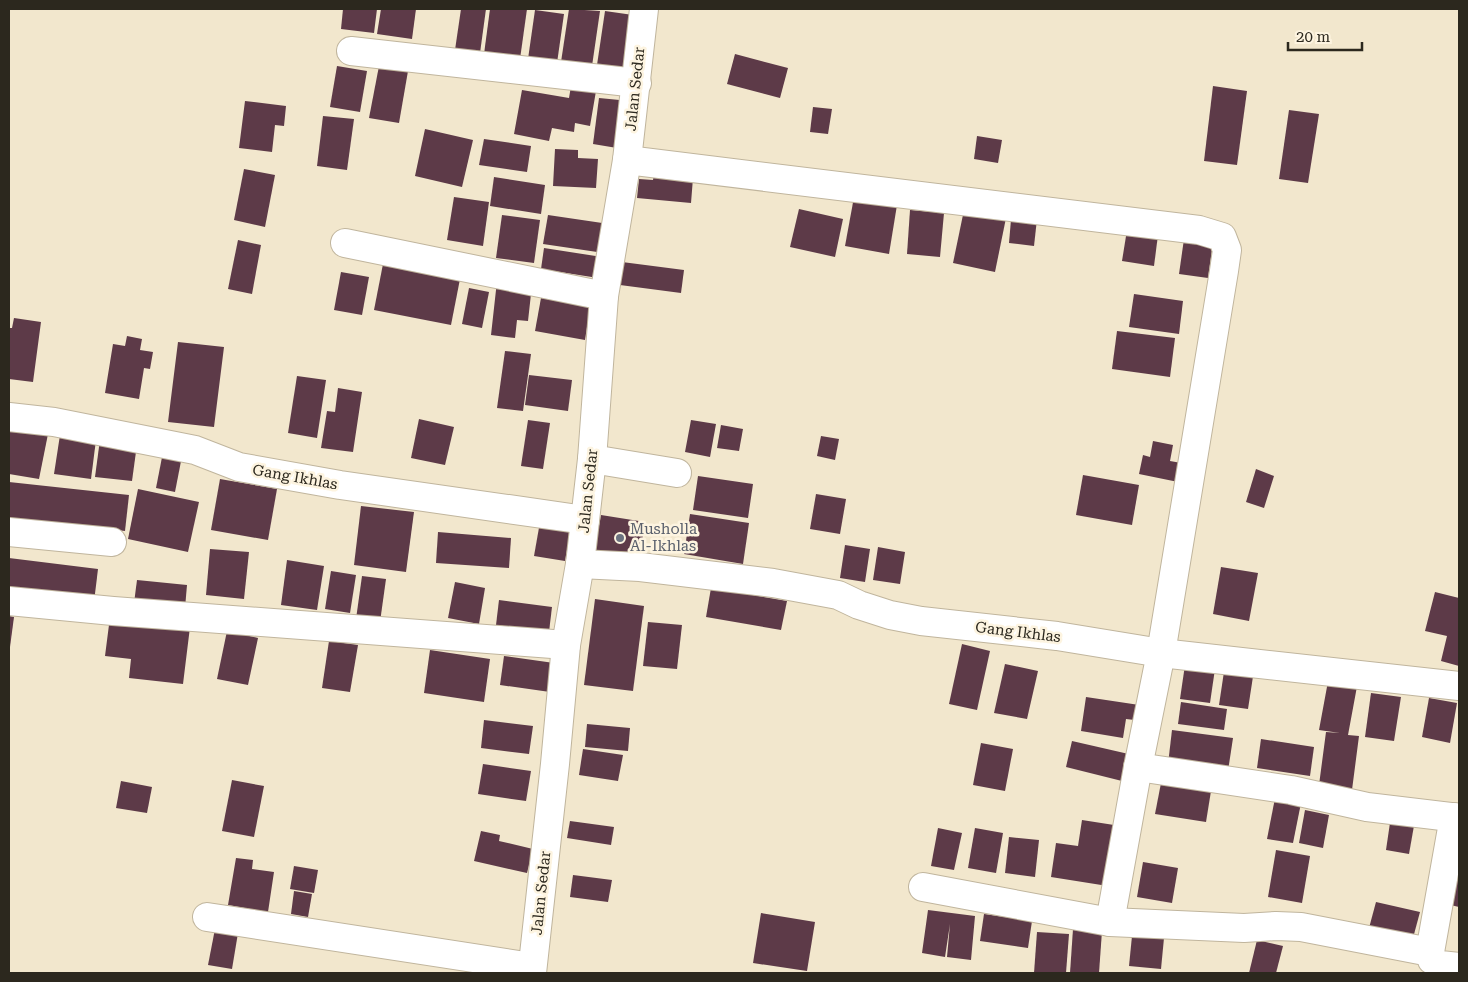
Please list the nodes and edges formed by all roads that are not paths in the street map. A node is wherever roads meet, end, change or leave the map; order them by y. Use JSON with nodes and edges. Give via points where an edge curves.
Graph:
{"nodes":[{"id":1,"x":644,"y":9,"type":"edge"},
{"id":2,"x":351,"y":51,"type":"dead end"},
{"id":3,"x":636,"y":83,"type":"junction"},
{"id":4,"x":627,"y":160,"type":"junction"},
{"id":5,"x":345,"y":243,"type":"dead end"},
{"id":6,"x":604,"y":296,"type":"junction"},
{"id":7,"x":9,"y":417,"type":"edge"},
{"id":8,"x":592,"y":459,"type":"junction"},
{"id":9,"x":676,"y":473,"type":"dead end"},
{"id":10,"x":585,"y":520,"type":"junction"},
{"id":11,"x":9,"y":532,"type":"edge"},
{"id":12,"x":112,"y":542,"type":"dead end"},
{"id":13,"x":580,"y":564,"type":"junction"},
{"id":14,"x":9,"y":601,"type":"edge"},
{"id":15,"x":566,"y":645,"type":"junction"},
{"id":16,"x":1161,"y":653,"type":"junction"},
{"id":17,"x":1459,"y":686,"type":"edge"},
{"id":18,"x":1138,"y":767,"type":"junction"},
{"id":19,"x":1457,"y":818,"type":"edge"},
{"id":20,"x":924,"y":887,"type":"dead end"},
{"id":21,"x":207,"y":918,"type":"dead end"},
{"id":22,"x":1110,"y":922,"type":"junction"},
{"id":23,"x":1430,"y":952,"type":"junction"},
{"id":24,"x":1459,"y":967,"type":"edge"},
{"id":25,"x":532,"y":970,"type":"edge"}],
"edges":[{"from":1,"to":3,"type":"street","name":"Jalan Sedar"},
{"from":2,"to":3,"type":"street"},
{"from":3,"to":4,"type":"street","name":"Jalan Sedar"},
{"from":4,"to":6,"type":"street","name":"Jalan Sedar"},
{"from":4,"to":16,"type":"street","via":[[1199,230],[1222,237],[1227,250],[1224,272]]},
{"from":5,"to":6,"type":"street"},
{"from":6,"to":8,"type":"street","name":"Jalan Sedar"},
{"from":7,"to":10,"type":"street","name":"Gang Ikhlas","via":[[54,422],[195,450],[239,467]]},
{"from":8,"to":9,"type":"street"},
{"from":8,"to":10,"type":"street","name":"Jalan Sedar"},
{"from":10,"to":13,"type":"street","name":"Jalan Sedar"},
{"from":11,"to":12,"type":"street"},
{"from":13,"to":15,"type":"street","name":"Jalan Sedar"},
{"from":13,"to":16,"type":"street","name":"Gang Ikhlas","via":[[640,567],[773,583],[838,595],[890,615]]},
{"from":14,"to":15,"type":"street","via":[[113,612]]},
{"from":15,"to":25,"type":"street","name":"Jalan Sedar"},
{"from":16,"to":17,"type":"street","name":"Gang Ikhlas"},
{"from":16,"to":18,"type":"street"},
{"from":18,"to":19,"type":"street","via":[[1291,790],[1367,807]]},
{"from":18,"to":22,"type":"street"},
{"from":19,"to":23,"type":"street"},
{"from":20,"to":22,"type":"street"},
{"from":21,"to":25,"type":"street"},
{"from":22,"to":23,"type":"street","via":[[1301,927]]},
{"from":23,"to":24,"type":"street","via":[[1432,960],[1440,965]]}]}
